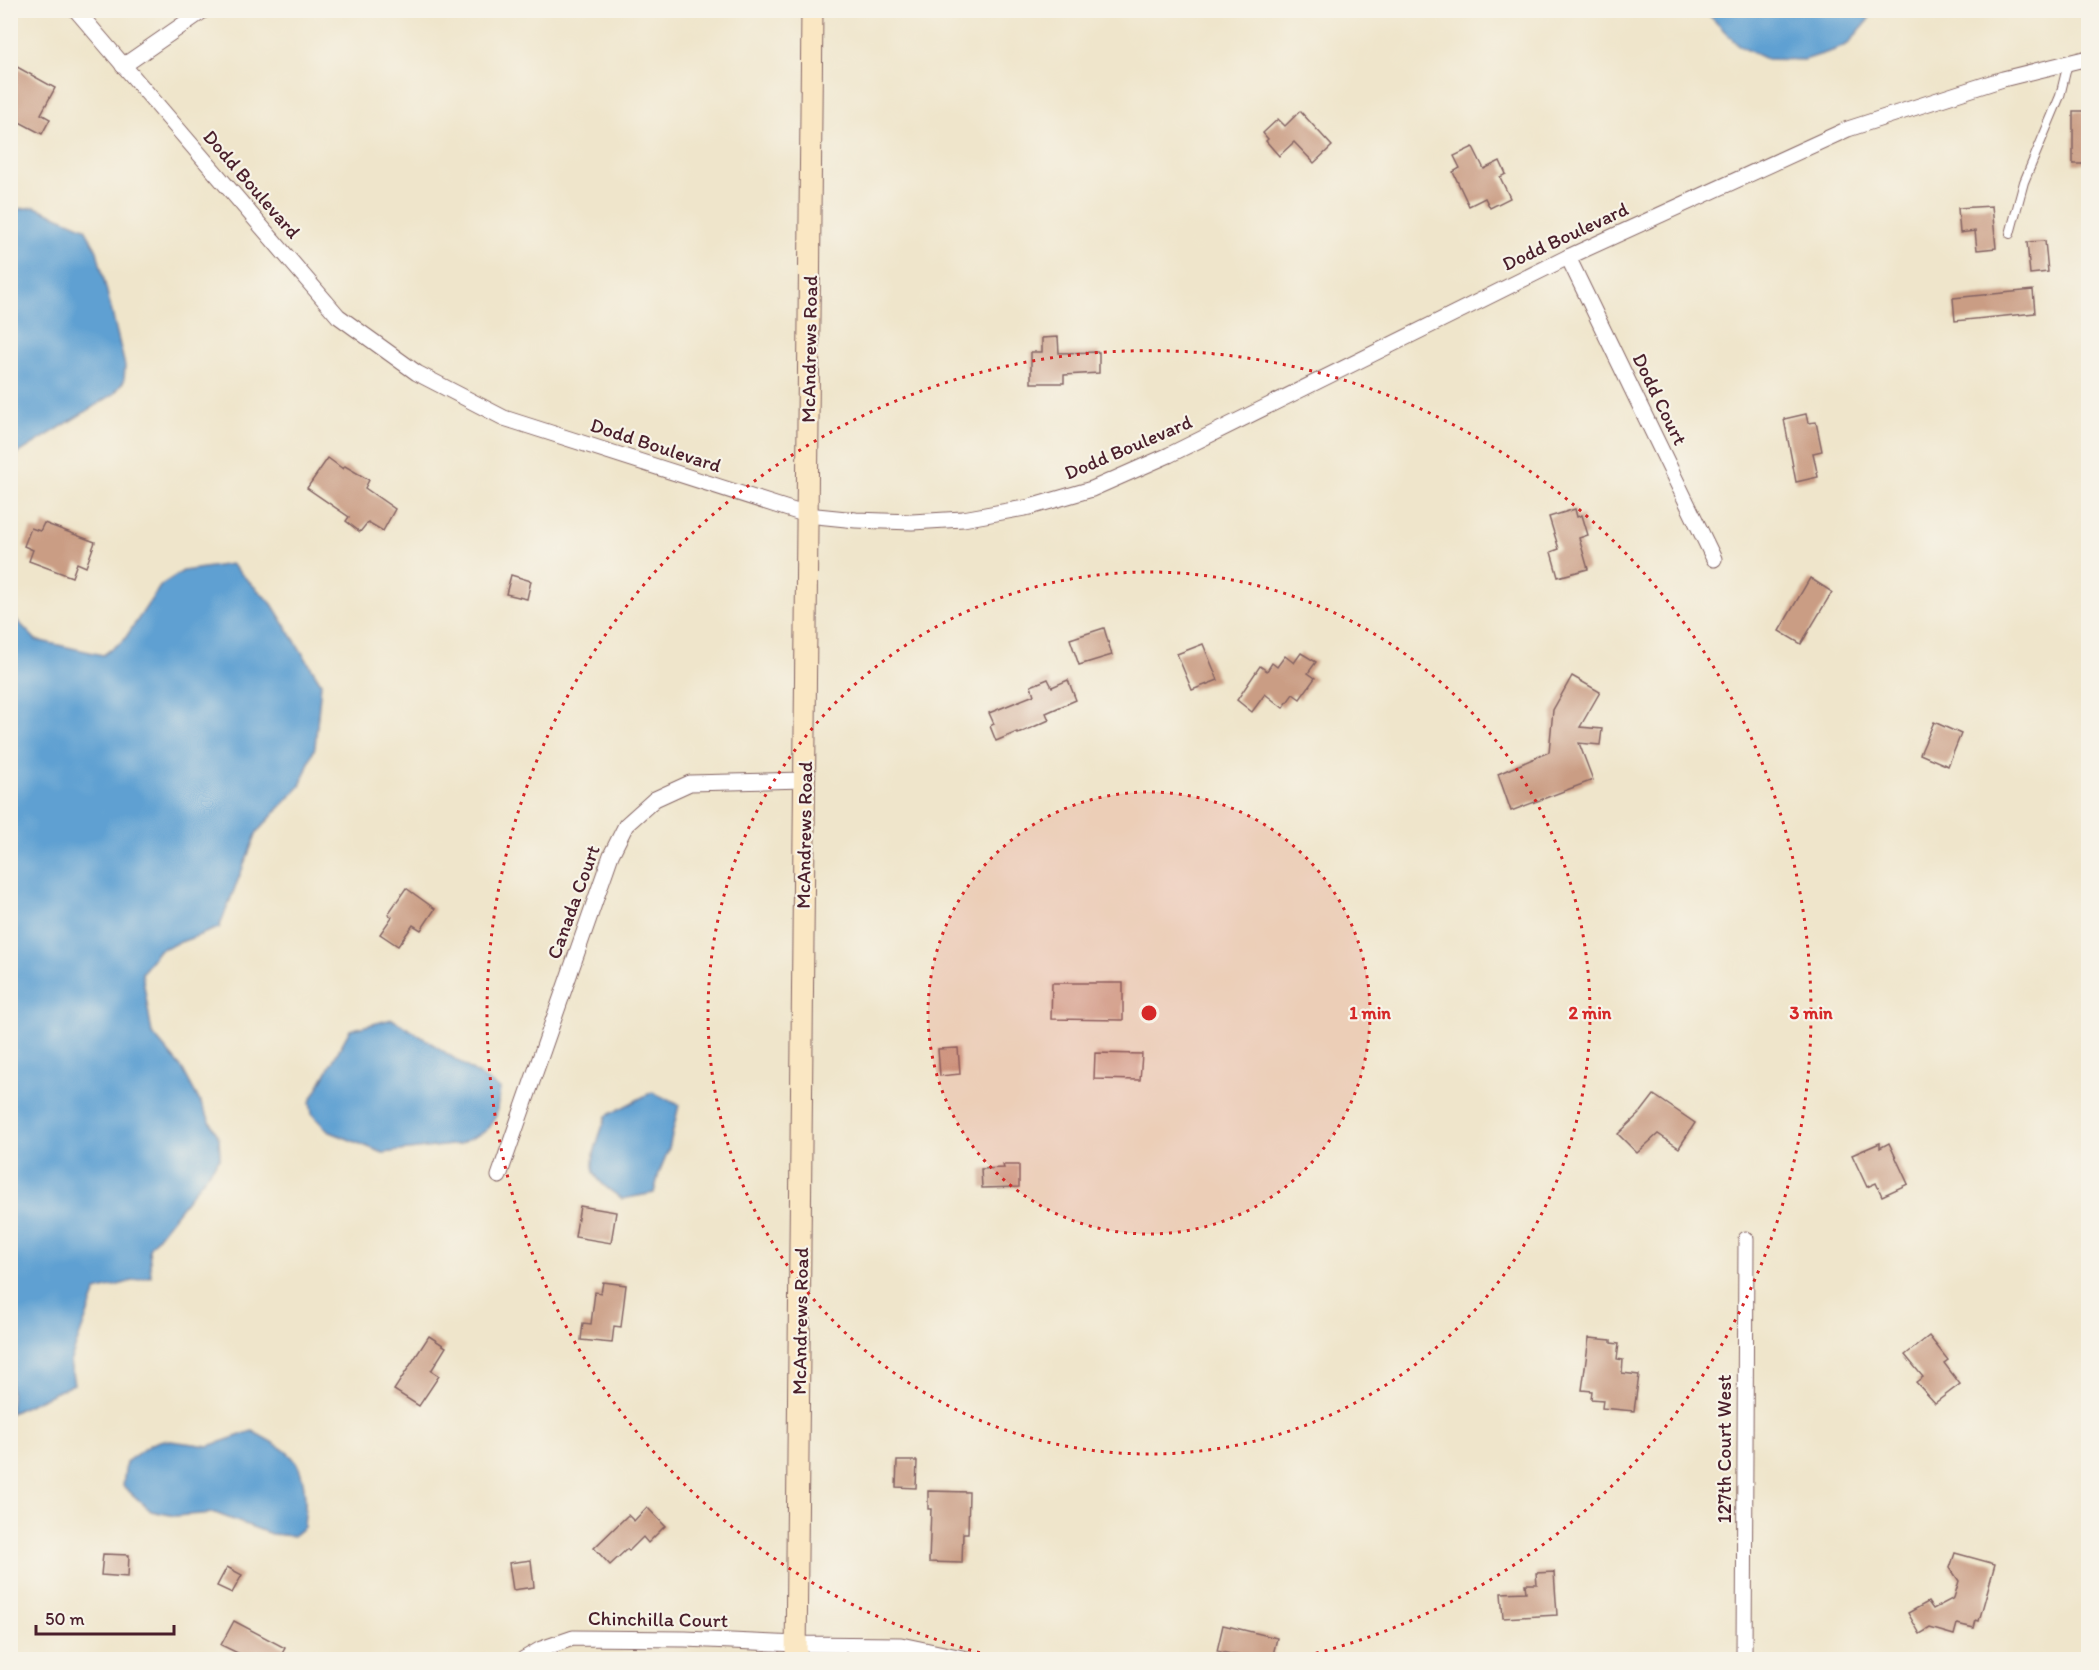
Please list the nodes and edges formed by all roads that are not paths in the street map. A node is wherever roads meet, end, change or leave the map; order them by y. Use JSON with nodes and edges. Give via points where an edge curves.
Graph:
{"nodes":[{"id":1,"x":76,"y":10,"type":"edge"},
{"id":2,"x":204,"y":10,"type":"edge"},
{"id":3,"x":812,"y":10,"type":"edge"},
{"id":4,"x":2088,"y":58,"type":"edge"},
{"id":5,"x":2068,"y":63,"type":"junction"},
{"id":6,"x":123,"y":66,"type":"junction"},
{"id":7,"x":2010,"y":234,"type":"dead end"},
{"id":8,"x":1568,"y":257,"type":"junction"},
{"id":9,"x":807,"y":515,"type":"junction"},
{"id":10,"x":1714,"y":559,"type":"dead end"},
{"id":11,"x":805,"y":780,"type":"junction"},
{"id":12,"x":499,"y":1176,"type":"dead end"},
{"id":13,"x":1746,"y":1239,"type":"dead end"},
{"id":14,"x":796,"y":1652,"type":"edge"},
{"id":15,"x":522,"y":1659,"type":"edge"},
{"id":16,"x":972,"y":1659,"type":"edge"},
{"id":17,"x":1744,"y":1659,"type":"edge"}],
"edges":[{"from":1,"to":6,"type":"street","name":"Dodd Boulevard"},
{"from":2,"to":6,"type":"street"},
{"from":3,"to":9,"type":"main road","name":"McAndrews Road"},
{"from":4,"to":5,"type":"street","name":"Dodd Boulevard"},
{"from":5,"to":7,"type":"lane","via":[[2060,96],[2025,182]]},
{"from":5,"to":8,"type":"street","name":"Dodd Boulevard","via":[[2003,78],[1848,129]]},
{"from":6,"to":9,"type":"street","name":"Dodd Boulevard","via":[[338,316],[417,373],[504,418]]},
{"from":8,"to":9,"type":"street","name":"Dodd Boulevard","via":[[1169,455],[1092,489],[1030,507],[963,519],[912,522]]},
{"from":8,"to":10,"type":"street","name":"Dodd Court"},
{"from":9,"to":11,"type":"main road","name":"McAndrews Road"},
{"from":11,"to":12,"type":"street","name":"Canada Court","via":[[690,783],[656,799],[626,825],[611,855]]},
{"from":11,"to":14,"type":"main road","name":"McAndrews Road"},
{"from":13,"to":17,"type":"street","name":"127th Court West"},
{"from":14,"to":15,"type":"street","name":"Chinchilla Court","via":[[685,1639],[573,1638]]},
{"from":14,"to":16,"type":"street","name":"Chinchilla Court","via":[[901,1645]]}]}
